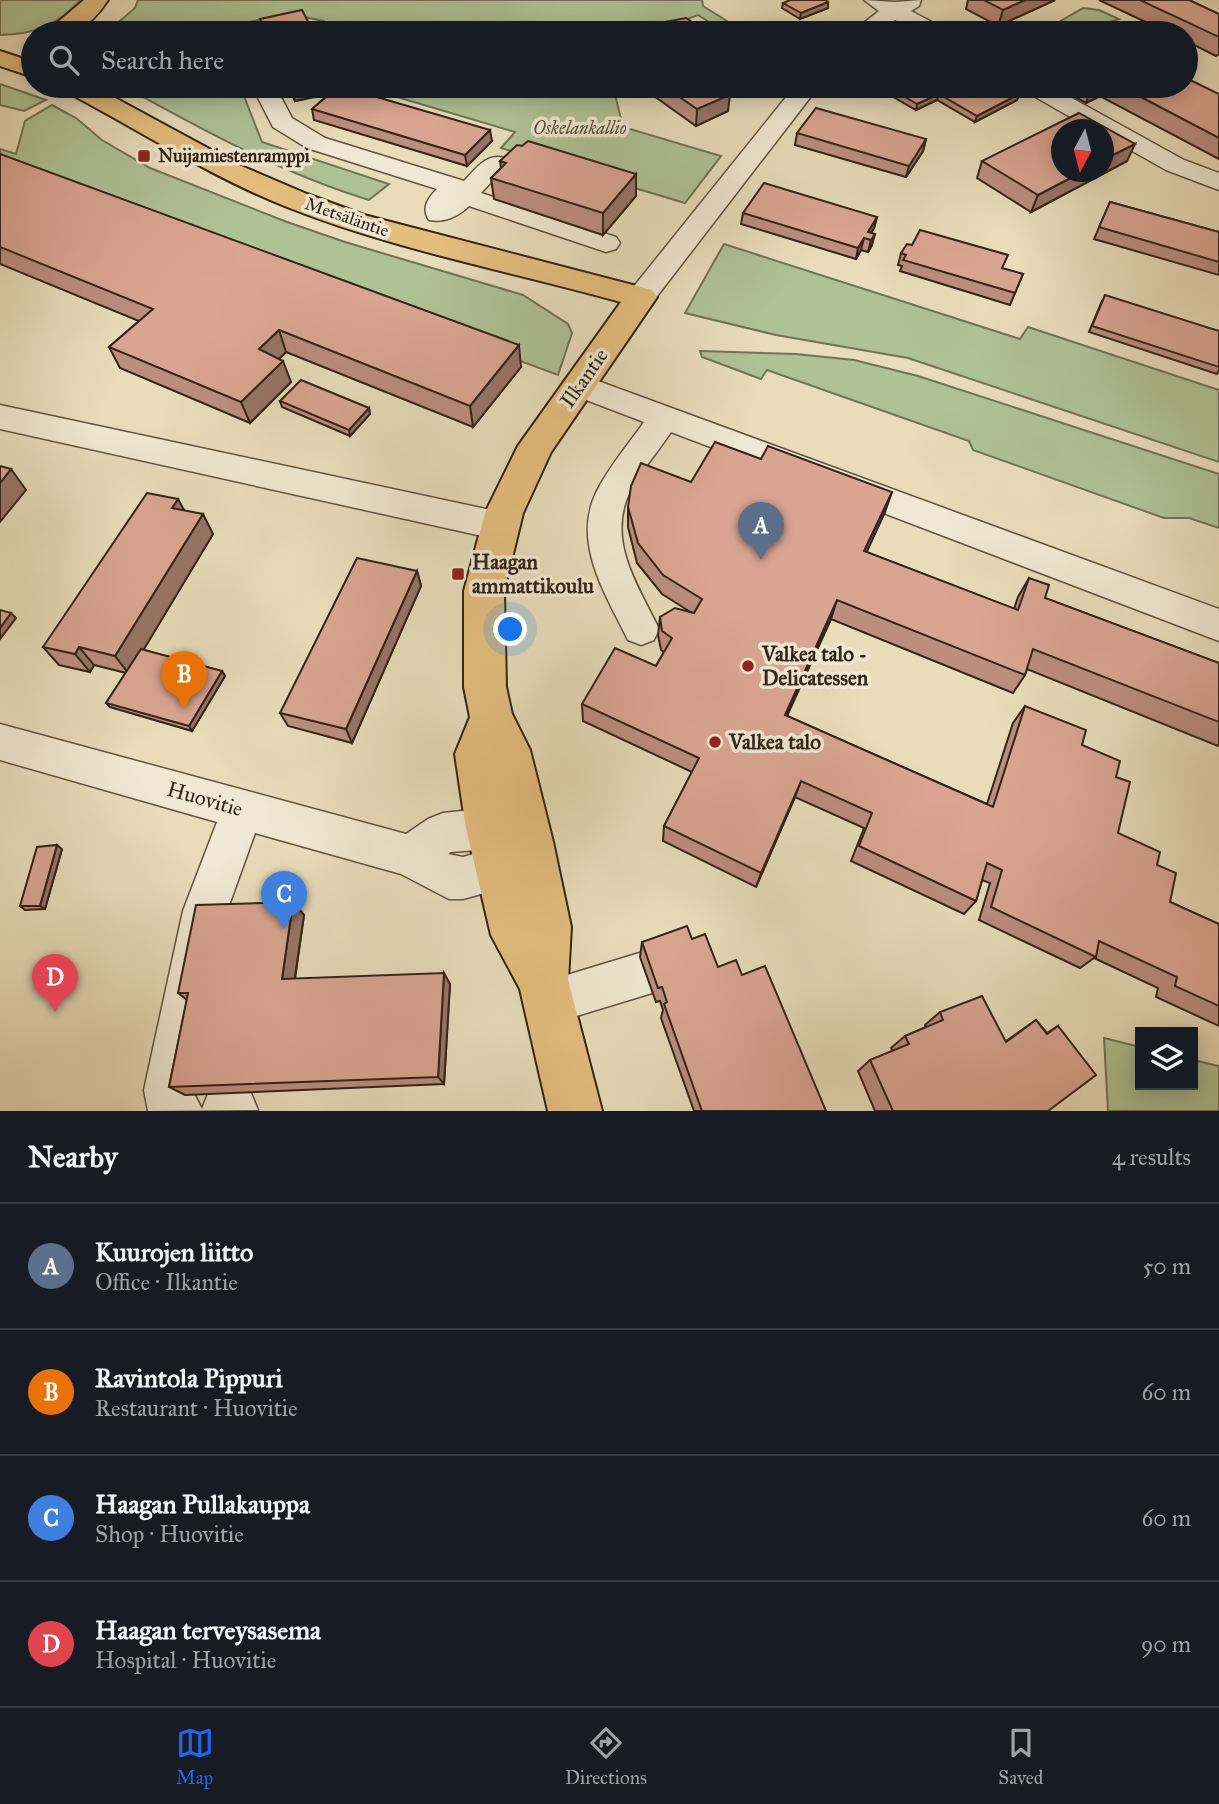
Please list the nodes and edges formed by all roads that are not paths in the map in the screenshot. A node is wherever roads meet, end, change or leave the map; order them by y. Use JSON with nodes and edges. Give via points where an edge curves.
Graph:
{"nodes":[{"id":1,"x":916,"y":0,"type":"edge"},
{"id":2,"x":107,"y":4,"type":"edge"},
{"id":3,"x":884,"y":5,"type":"edge"},
{"id":4,"x":74,"y":21,"type":"edge"},
{"id":5,"x":98,"y":21,"type":"edge"},
{"id":6,"x":871,"y":21,"type":"edge"},
{"id":7,"x":913,"y":21,"type":"edge"},
{"id":8,"x":98,"y":98,"type":"edge"},
{"id":9,"x":270,"y":98,"type":"edge"},
{"id":10,"x":797,"y":98,"type":"edge"},
{"id":11,"x":1054,"y":98,"type":"edge"},
{"id":12,"x":496,"y":163,"type":"dead end"},
{"id":13,"x":1219,"y":181,"type":"edge"},
{"id":14,"x":464,"y":197,"type":"junction"},
{"id":15,"x":438,"y":214,"type":"junction"},
{"id":16,"x":414,"y":239,"type":"junction"},
{"id":17,"x":606,"y":243,"type":"edge"},
{"id":18,"x":641,"y":297,"type":"junction"},
{"id":19,"x":579,"y":386,"type":"junction"},
{"id":20,"x":0,"y":417,"type":"edge"},
{"id":21,"x":664,"y":417,"type":"junction"},
{"id":22,"x":500,"y":526,"type":"junction"},
{"id":23,"x":1219,"y":625,"type":"edge"},
{"id":24,"x":640,"y":629,"type":"dead end"},
{"id":25,"x":0,"y":742,"type":"edge"},
{"id":26,"x":243,"y":809,"type":"junction"},
{"id":27,"x":506,"y":847,"type":"junction"},
{"id":28,"x":646,"y":974,"type":"edge"},
{"id":29,"x":545,"y":991,"type":"junction"},
{"id":30,"x":234,"y":1110,"type":"edge"},
{"id":31,"x":178,"y":1111,"type":"edge"},
{"id":32,"x":225,"y":1111,"type":"edge"},
{"id":33,"x":575,"y":1111,"type":"edge"}],
"edges":[{"from":1,"to":3,"type":"street"},
{"from":2,"to":4,"type":"main road"},
{"from":2,"to":5,"type":"main road"},
{"from":3,"to":6,"type":"street"},
{"from":3,"to":7,"type":"street"},
{"from":8,"to":16,"type":"main road","name":"Metsäläntie","via":[[248,180],[352,221]]},
{"from":9,"to":15,"type":"street","via":[[282,122],[316,143],[454,186],[439,202]]},
{"from":10,"to":18,"type":"street","name":"Ilkantie"},
{"from":11,"to":13,"type":"street","via":[[1174,165]]},
{"from":12,"to":14,"type":"street"},
{"from":14,"to":15,"type":"street"},
{"from":14,"to":17,"type":"street"},
{"from":15,"to":16,"type":"street"},
{"from":16,"to":18,"type":"main road","name":"Metsäläntie"},
{"from":18,"to":19,"type":"main road","name":"Ilkantie"},
{"from":19,"to":21,"type":"street"},
{"from":19,"to":22,"type":"main road","name":"Ilkantie","via":[[536,446]]},
{"from":20,"to":22,"type":"street"},
{"from":21,"to":23,"type":"street"},
{"from":21,"to":24,"type":"street","via":[[611,496],[603,526],[606,553]]},
{"from":22,"to":27,"type":"main road","name":"Ilkantie","via":[[484,591],[483,653],[491,717],[508,750]]},
{"from":25,"to":26,"type":"street","name":"Huovitie"},
{"from":26,"to":27,"type":"street","name":"Huovitie","via":[[410,856],[449,878],[463,878]]},
{"from":26,"to":31,"type":"street","via":[[205,911],[168,1090],[170,1106]]},
{"from":27,"to":29,"type":"main road","name":"Ilkantie","via":[[547,927]]},
{"from":28,"to":29,"type":"street"},
{"from":29,"to":33,"type":"main road","name":"Ilkantie"},
{"from":30,"to":32,"type":"street"}]}
